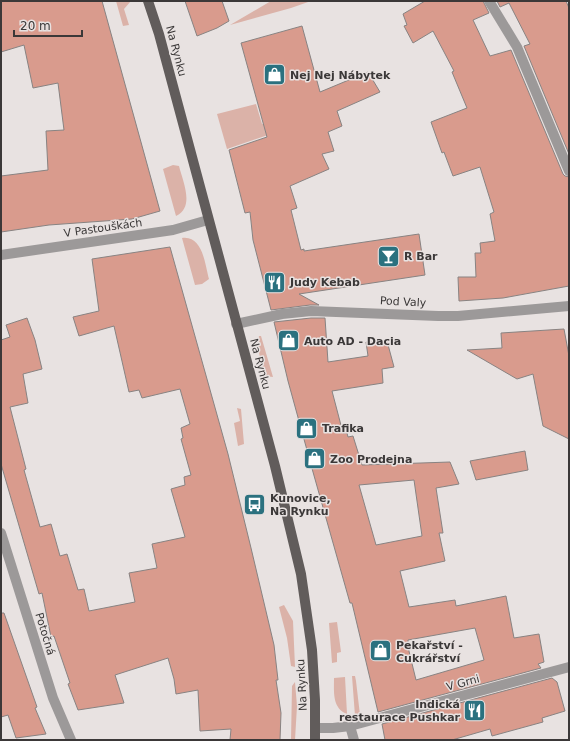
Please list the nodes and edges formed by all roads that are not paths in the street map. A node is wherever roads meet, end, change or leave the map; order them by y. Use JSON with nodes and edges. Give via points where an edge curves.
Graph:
{"nodes":[{"id":1,"x":148,"y":1,"type":"edge"},
{"id":2,"x":489,"y":1,"type":"edge"},
{"id":3,"x":569,"y":171,"type":"edge"},
{"id":4,"x":208,"y":220,"type":"junction"},
{"id":5,"x":1,"y":255,"type":"edge"},
{"id":6,"x":569,"y":306,"type":"edge"},
{"id":7,"x":236,"y":324,"type":"junction"},
{"id":8,"x":1,"y":533,"type":"edge"},
{"id":9,"x":569,"y":667,"type":"edge"},
{"id":10,"x":350,"y":726,"type":"junction"},
{"id":11,"x":315,"y":728,"type":"junction"},
{"id":12,"x":71,"y":740,"type":"edge"},
{"id":13,"x":315,"y":740,"type":"edge"},
{"id":14,"x":354,"y":740,"type":"edge"}],
"edges":[{"from":1,"to":4,"type":"main road","name":"Na Rynku"},
{"from":2,"to":3,"type":"street","via":[[517,47]]},
{"from":4,"to":5,"type":"street","name":"V Pastouškách","via":[[173,230]]},
{"from":4,"to":7,"type":"main road","name":"Na Rynku"},
{"from":6,"to":7,"type":"street","name":"Pod Valy","via":[[458,316],[311,311]]},
{"from":7,"to":11,"type":"main road","name":"Na Rynku","via":[[275,466],[301,574],[312,650]]},
{"from":8,"to":12,"type":"street","name":"Potočná","via":[[53,698]]},
{"from":9,"to":10,"type":"street","name":"V Grni"},
{"from":10,"to":11,"type":"street","name":"V Grni"},
{"from":10,"to":14,"type":"street"},
{"from":11,"to":13,"type":"main road","name":"Na Rynku"}]}
